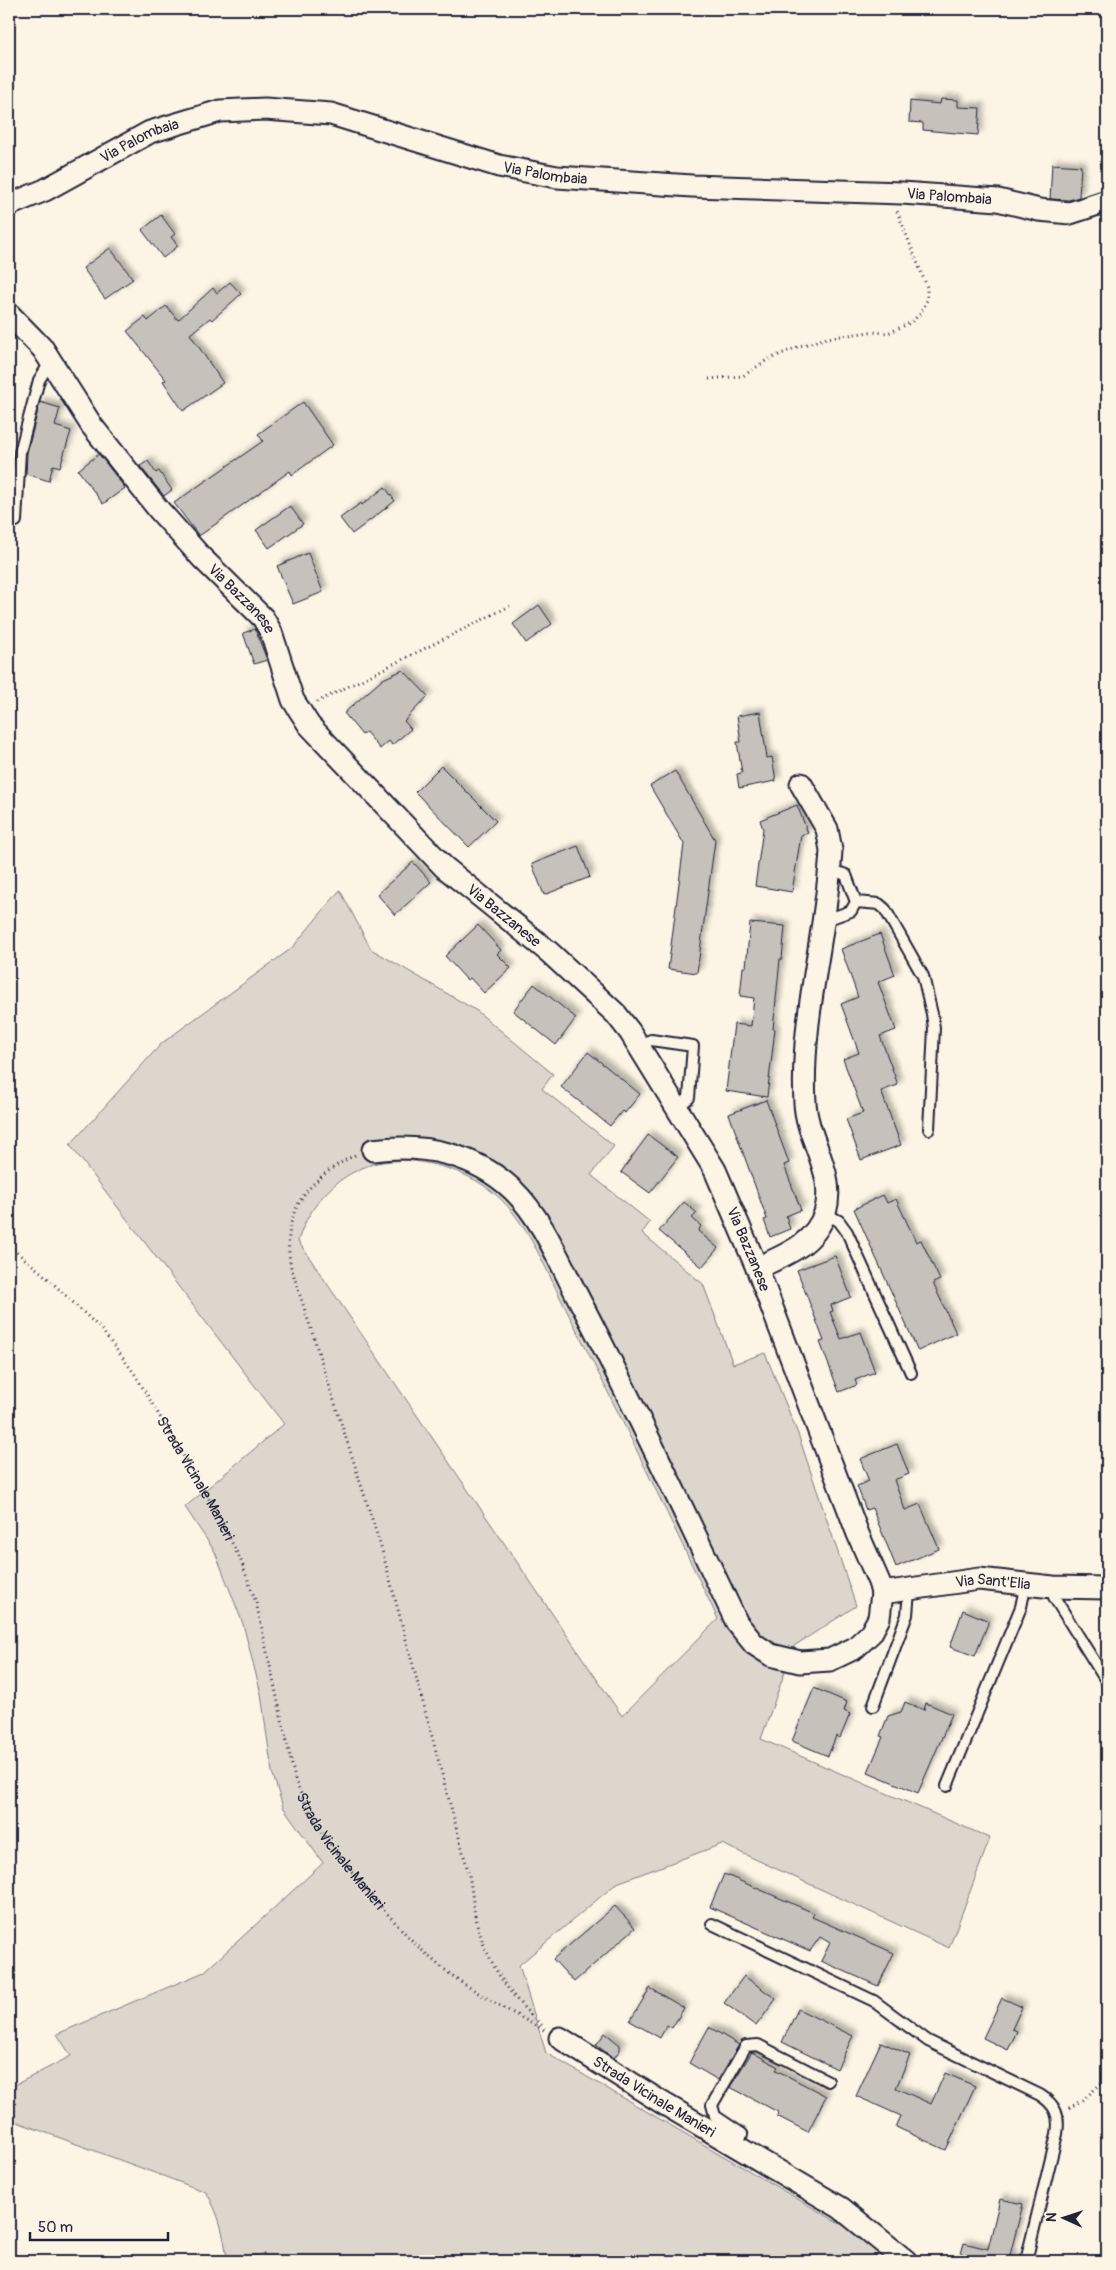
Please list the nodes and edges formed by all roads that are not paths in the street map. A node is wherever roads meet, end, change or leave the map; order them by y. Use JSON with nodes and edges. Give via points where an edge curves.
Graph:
{"nodes":[{"id":1,"x":1107,"y":201,"type":"edge"},
{"id":2,"x":9,"y":205,"type":"edge"},
{"id":3,"x":9,"y":314,"type":"edge"},
{"id":4,"x":53,"y":364,"type":"junction"},
{"id":5,"x":16,"y":521,"type":"dead end"},
{"id":6,"x":802,"y":784,"type":"dead end"},
{"id":7,"x":829,"y":874,"type":"junction"},
{"id":8,"x":856,"y":902,"type":"junction"},
{"id":9,"x":822,"y":921,"type":"junction"},
{"id":10,"x":638,"y":1045,"type":"junction"},
{"id":11,"x":677,"y":1108,"type":"junction"},
{"id":12,"x":930,"y":1129,"type":"dead end"},
{"id":13,"x":373,"y":1150,"type":"road end"},
{"id":14,"x":824,"y":1213,"type":"junction"},
{"id":15,"x":757,"y":1268,"type":"junction"},
{"id":16,"x":911,"y":1373,"type":"dead end"},
{"id":17,"x":1026,"y":1584,"type":"junction"},
{"id":18,"x":1053,"y":1587,"type":"junction"},
{"id":19,"x":1107,"y":1588,"type":"edge"},
{"id":20,"x":909,"y":1590,"type":"junction"},
{"id":21,"x":882,"y":1593,"type":"junction"},
{"id":22,"x":1107,"y":1682,"type":"edge"},
{"id":23,"x":873,"y":1706,"type":"dead end"},
{"id":24,"x":947,"y":1786,"type":"dead end"},
{"id":25,"x":712,"y":1924,"type":"dead end"},
{"id":26,"x":560,"y":2038,"type":"road end"},
{"id":27,"x":828,"y":2082,"type":"dead end"},
{"id":28,"x":737,"y":2146,"type":"junction"},
{"id":29,"x":906,"y":2261,"type":"edge"},
{"id":30,"x":1026,"y":2261,"type":"edge"}],
"edges":[{"from":1,"to":2,"type":"street","name":"Via Palombaia","via":[[1070,213],[998,200],[889,192],[692,186],[557,177],[499,166],[330,114],[265,108],[220,111],[150,132],[45,190]]},
{"from":3,"to":4,"type":"street","name":"Via Bazzanese","via":[[34,338]]},
{"from":4,"to":5,"type":"lane","via":[[38,383],[20,452]]},
{"from":4,"to":10,"type":"street","name":"Via Bazzanese","via":[[92,426],[154,504],[202,558],[265,620],[292,696],[312,728],[444,867],[573,973],[616,1014]]},
{"from":6,"to":7,"type":"street","via":[[827,829],[831,850]]},
{"from":7,"to":8,"type":"lane","via":[[838,872],[846,875]]},
{"from":7,"to":9,"type":"street"},
{"from":8,"to":9,"type":"lane","via":[[851,911]]},
{"from":8,"to":12,"type":"lane","via":[[879,904],[885,909],[925,982],[934,1028]]},
{"from":9,"to":14,"type":"street","via":[[804,1088],[806,1114],[827,1184]]},
{"from":10,"to":11,"type":"street","name":"Via Bazzanese"},
{"from":10,"to":11,"type":"lane","via":[[651,1040],[693,1046],[689,1098]]},
{"from":11,"to":15,"type":"street","name":"Via Bazzanese","via":[[716,1170]]},
{"from":13,"to":21,"type":"street","name":"Via Bazzanese","via":[[419,1148],[455,1155],[496,1176],[526,1206],[546,1237],[611,1362],[737,1623],[754,1644],[771,1655],[788,1660],[816,1662],[837,1658],[856,1648],[871,1633],[879,1618]]},
{"from":14,"to":15,"type":"street","via":[[815,1232],[805,1243]]},
{"from":14,"to":16,"type":"lane","via":[[839,1221],[850,1237]]},
{"from":15,"to":21,"type":"street","name":"Via Bazzanese"},
{"from":17,"to":18,"type":"street","name":"Via Sant'Elia"},
{"from":17,"to":20,"type":"street","name":"Via Sant'Elia","via":[[974,1579]]},
{"from":17,"to":24,"type":"lane","via":[[1023,1602]]},
{"from":18,"to":19,"type":"street","name":"Via Sant'Elia"},
{"from":18,"to":22,"type":"lane","via":[[1054,1597]]},
{"from":20,"to":21,"type":"street","name":"Via Sant'Elia"},
{"from":20,"to":23,"type":"lane","via":[[907,1615]]},
{"from":25,"to":30,"type":"lane","via":[[879,2003],[928,2041],[1052,2104],[1058,2127]]},
{"from":26,"to":28,"type":"street","name":"Strada Vicinale Manieri"},
{"from":27,"to":28,"type":"lane","via":[[758,2045],[746,2046],[712,2105],[715,2116],[741,2133]]},
{"from":28,"to":29,"type":"street","name":"Strada Vicinale Manieri","via":[[841,2208]]}]}
